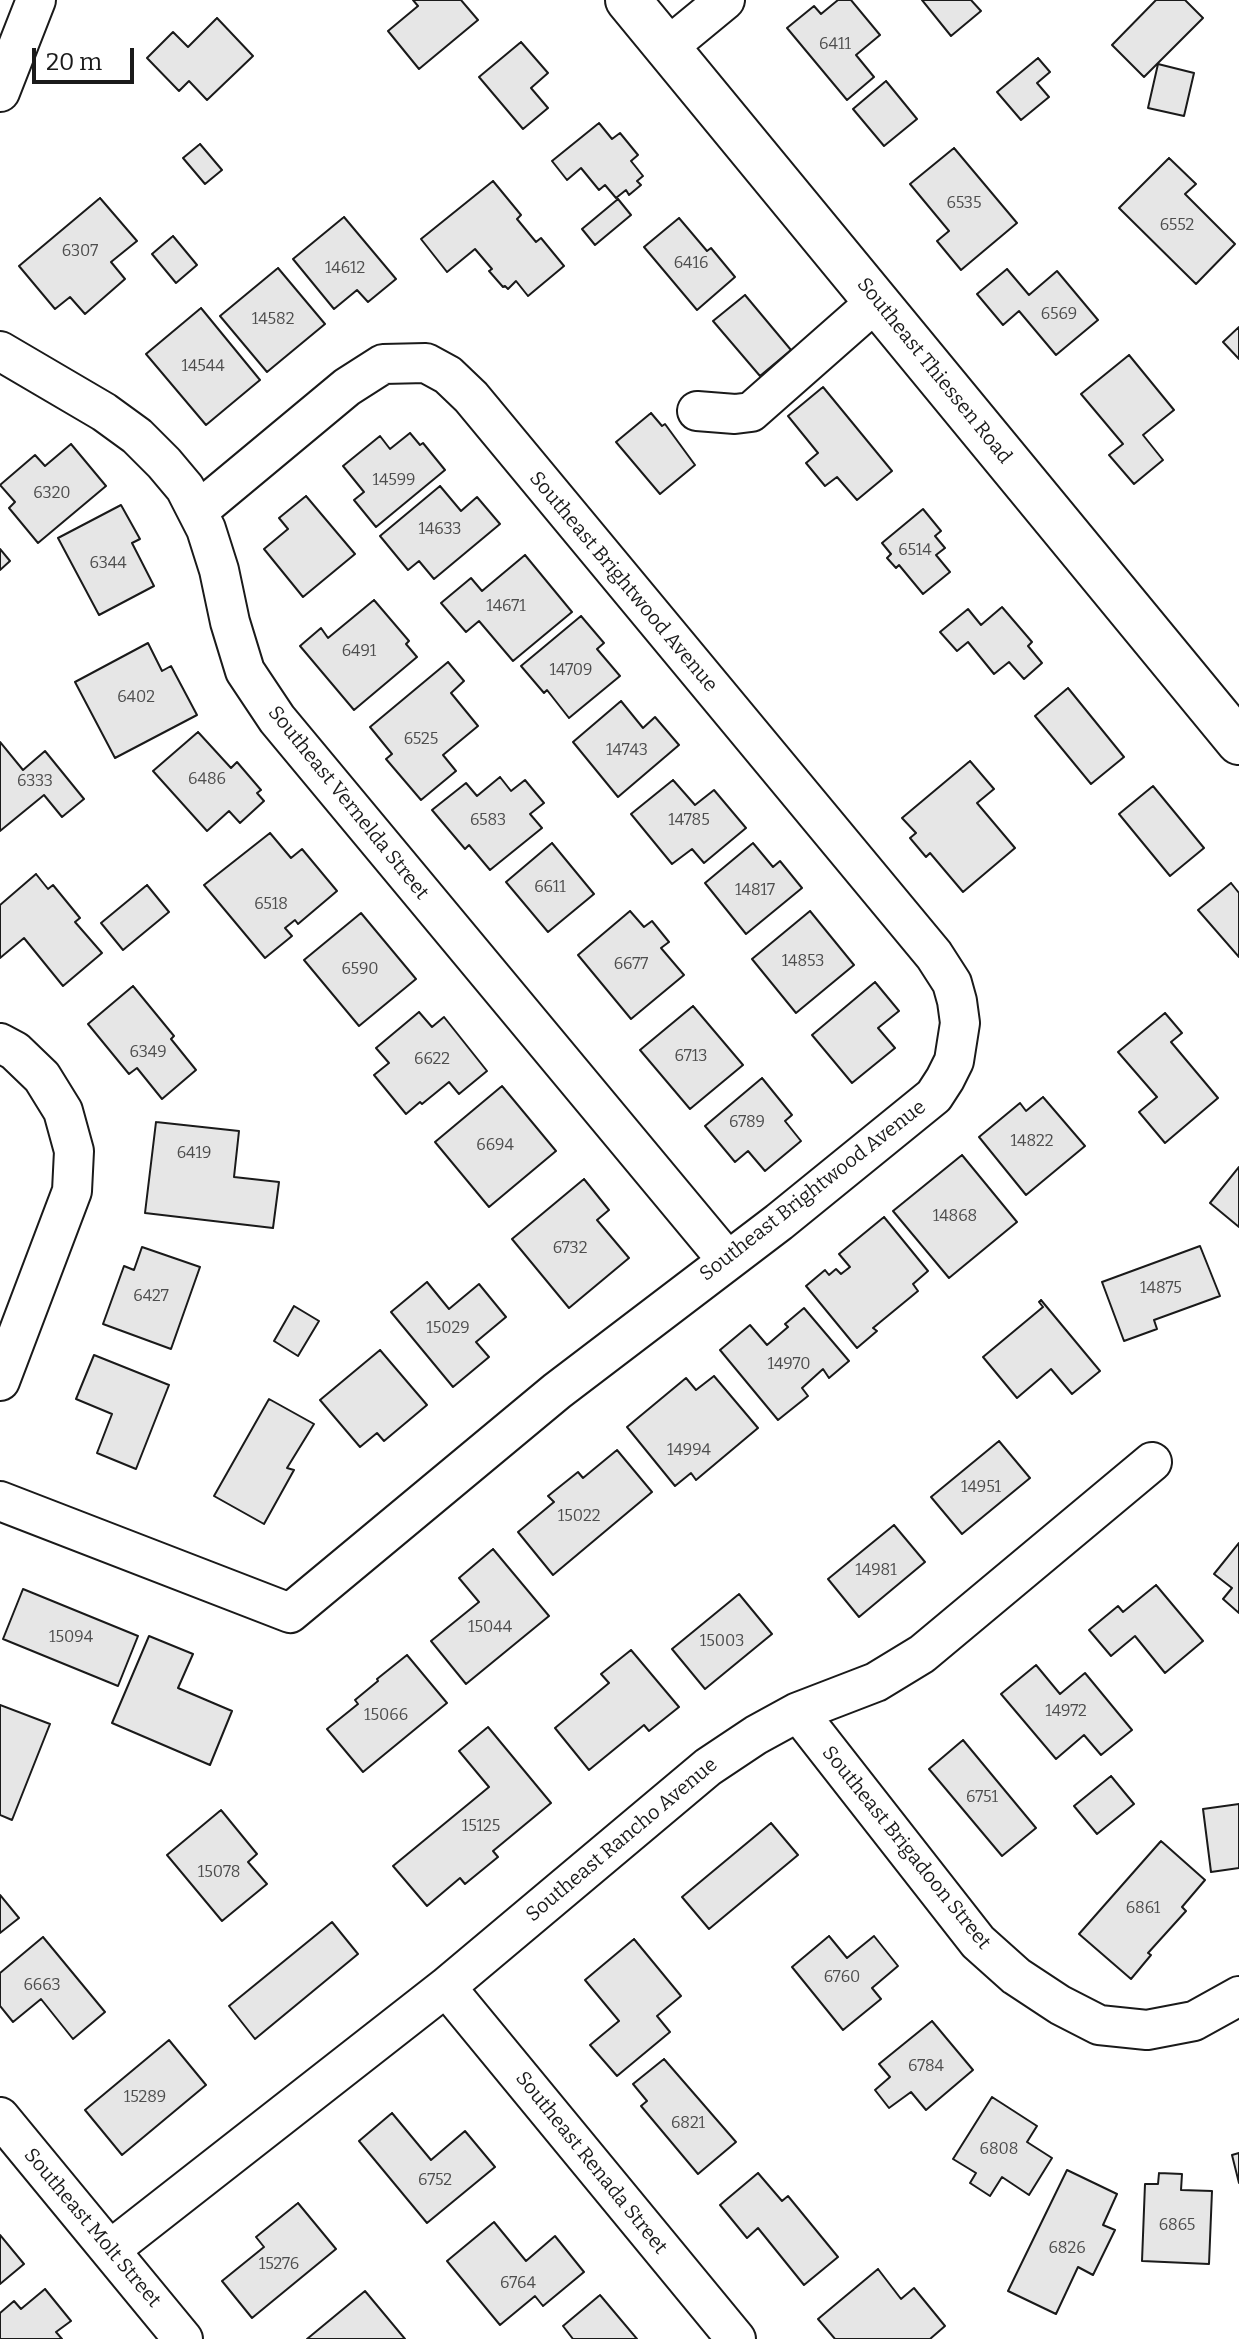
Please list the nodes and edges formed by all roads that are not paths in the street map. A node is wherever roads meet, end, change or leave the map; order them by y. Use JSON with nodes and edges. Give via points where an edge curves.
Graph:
{"nodes":[{"id":1,"x":36,"y":0,"type":"edge"},
{"id":2,"x":628,"y":0,"type":"edge"},
{"id":3,"x":725,"y":0,"type":"edge"},
{"id":4,"x":668,"y":47,"type":"junction"},
{"id":5,"x":0,"y":92,"type":"edge"},
{"id":6,"x":877,"y":301,"type":"junction"},
{"id":7,"x":0,"y":351,"type":"edge"},
{"id":8,"x":697,"y":411,"type":"dead end"},
{"id":9,"x":198,"y":511,"type":"junction"},
{"id":10,"x":1239,"y":742,"type":"edge"},
{"id":11,"x":0,"y":1043,"type":"edge"},
{"id":12,"x":727,"y":1260,"type":"junction"},
{"id":13,"x":0,"y":1381,"type":"edge"},
{"id":14,"x":1152,"y":1462,"type":"dead end"},
{"id":15,"x":0,"y":1501,"type":"edge"},
{"id":16,"x":798,"y":1712,"type":"junction"},
{"id":17,"x":446,"y":1987,"type":"junction"},
{"id":18,"x":1239,"y":1996,"type":"edge"},
{"id":19,"x":0,"y":2117,"type":"edge"},
{"id":20,"x":110,"y":2250,"type":"junction"},
{"id":21,"x":183,"y":2339,"type":"edge"},
{"id":22,"x":736,"y":2339,"type":"edge"}],
"edges":[{"from":1,"to":5,"type":"street"},
{"from":2,"to":4,"type":"main road","name":"Southeast Thiessen Road"},
{"from":3,"to":4,"type":"street"},
{"from":4,"to":6,"type":"main road","name":"Southeast Thiessen Road"},
{"from":6,"to":8,"type":"street","via":[[751,412]]},
{"from":6,"to":10,"type":"main road","name":"Southeast Thiessen Road"},
{"from":7,"to":9,"type":"street","name":"Southeast Vernelda Street","via":[[137,436],[185,488]]},
{"from":9,"to":12,"type":"street","name":"Southeast Vernelda Street","via":[[245,671],[277,719]]},
{"from":9,"to":12,"type":"street","name":"Southeast Brightwood Avenue","via":[[347,387],[383,364],[426,363],[448,375],[934,955],[952,983],[960,1023],[954,1061],[934,1096]]},
{"from":11,"to":13,"type":"street","via":[[42,1077],[63,1111],[74,1151],[72,1191]]},
{"from":12,"to":15,"type":"street","name":"Southeast Brightwood Avenue","via":[[557,1391],[290,1613]]},
{"from":14,"to":16,"type":"street","name":"Southeast Rancho Avenue","via":[[922,1654],[876,1682]]},
{"from":16,"to":17,"type":"street","name":"Southeast Rancho Avenue","via":[[708,1767]]},
{"from":16,"to":18,"type":"street","name":"Southeast Brigadoon Street","via":[[978,1942],[1049,1998],[1099,2025],[1147,2030],[1194,2021]]},
{"from":17,"to":20,"type":"street","name":"Southeast Rancho Avenue"},
{"from":17,"to":22,"type":"street","name":"Southeast Renada Street"},
{"from":19,"to":20,"type":"street","name":"Southeast Molt Street"},
{"from":20,"to":21,"type":"street","name":"Southeast Molt Street"}]}
